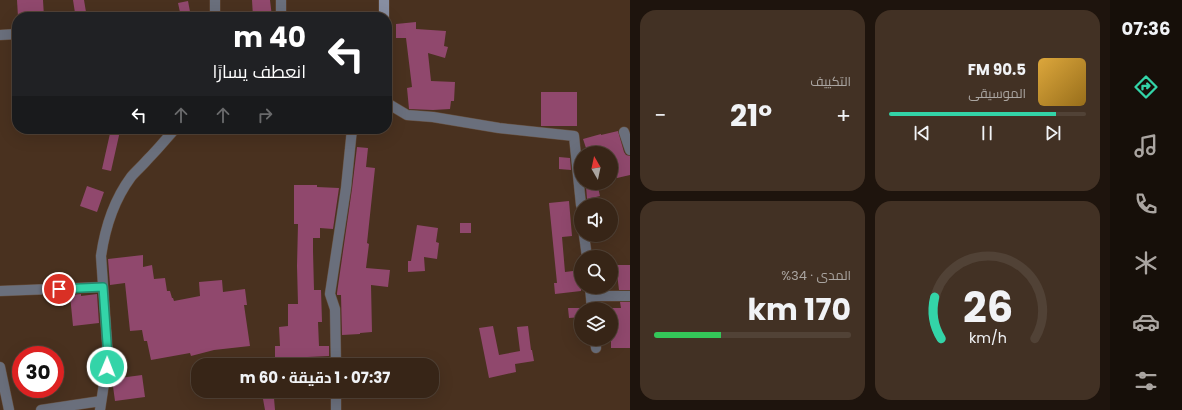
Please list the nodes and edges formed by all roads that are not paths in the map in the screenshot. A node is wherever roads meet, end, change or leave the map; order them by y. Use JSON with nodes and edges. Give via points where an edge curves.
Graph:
{"nodes":[{"id":1,"x":215,"y":0,"type":"edge"},
{"id":2,"x":281,"y":0,"type":"edge"},
{"id":3,"x":384,"y":0,"type":"edge"},
{"id":4,"x":215,"y":12,"type":"edge"},
{"id":5,"x":281,"y":12,"type":"edge"},
{"id":6,"x":384,"y":12,"type":"edge"},
{"id":7,"x":12,"y":34,"type":"edge"},
{"id":8,"x":0,"y":35,"type":"edge"},
{"id":9,"x":392,"y":106,"type":"edge"},
{"id":10,"x":624,"y":132,"type":"dead end"},
{"id":11,"x":170,"y":134,"type":"edge"},
{"id":12,"x":351,"y":134,"type":"edge"},
{"id":13,"x":630,"y":150,"type":"edge"},
{"id":14,"x":580,"y":198,"type":"edge"},
{"id":15,"x":103,"y":287,"type":"junction"},
{"id":16,"x":0,"y":291,"type":"edge"},
{"id":17,"x":614,"y":294,"type":"edge"},
{"id":18,"x":630,"y":296,"type":"edge"},
{"id":19,"x":336,"y":358,"type":"edge"},
{"id":20,"x":0,"y":367,"type":"edge"},
{"id":21,"x":336,"y":398,"type":"edge"},
{"id":22,"x":100,"y":406,"type":"edge"},
{"id":23,"x":9,"y":410,"type":"edge"},
{"id":24,"x":41,"y":410,"type":"edge"},
{"id":25,"x":336,"y":410,"type":"edge"}],
"edges":[{"from":1,"to":4,"type":"street"},
{"from":2,"to":5,"type":"street"},
{"from":3,"to":6,"type":"street"},
{"from":7,"to":8,"type":"street"},
{"from":9,"to":14,"type":"street","via":[[407,115],[574,136]]},
{"from":10,"to":13,"type":"street"},
{"from":11,"to":15,"type":"street","via":[[131,177],[114,206],[103,240]]},
{"from":12,"to":19,"type":"street","via":[[330,294],[335,309]]},
{"from":15,"to":16,"type":"street"},
{"from":15,"to":22,"type":"street","via":[[108,357]]},
{"from":17,"to":18,"type":"street"},
{"from":20,"to":23,"type":"street"},
{"from":21,"to":25,"type":"street"},
{"from":22,"to":24,"type":"street"}]}
